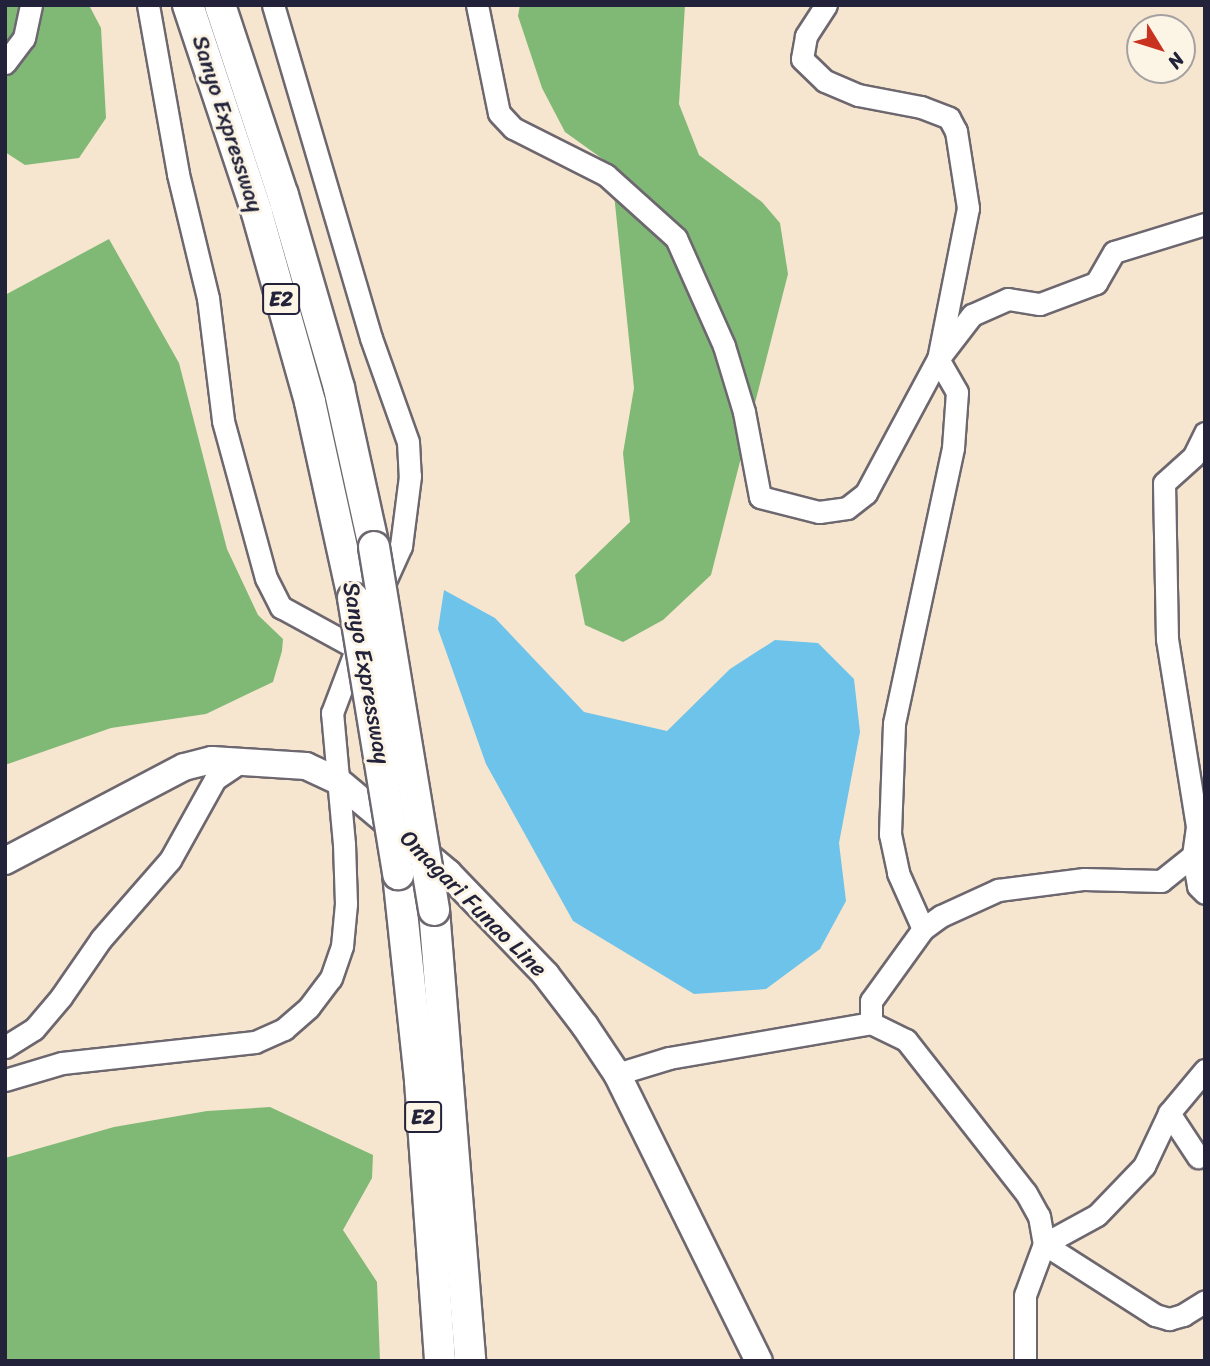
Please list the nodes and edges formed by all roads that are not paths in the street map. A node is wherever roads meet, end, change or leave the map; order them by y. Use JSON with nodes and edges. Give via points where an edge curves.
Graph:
{"nodes":[{"id":1,"x":31,"y":5,"type":"edge"},
{"id":2,"x":148,"y":5,"type":"edge"},
{"id":3,"x":187,"y":5,"type":"edge"},
{"id":4,"x":220,"y":5,"type":"edge"},
{"id":5,"x":274,"y":5,"type":"edge"},
{"id":6,"x":477,"y":5,"type":"edge"},
{"id":7,"x":827,"y":5,"type":"edge"},
{"id":8,"x":5,"y":63,"type":"edge"},
{"id":9,"x":1205,"y":224,"type":"edge"},
{"id":10,"x":938,"y":359,"type":"junction"},
{"id":11,"x":1205,"y":433,"type":"edge"},
{"id":12,"x":356,"y":648,"type":"junction"},
{"id":13,"x":243,"y":760,"type":"junction"},
{"id":14,"x":338,"y":780,"type":"junction"},
{"id":15,"x":1199,"y":851,"type":"edge"},
{"id":16,"x":5,"y":861,"type":"edge"},
{"id":17,"x":1205,"y":893,"type":"edge"},
{"id":18,"x":923,"y":929,"type":"junction"},
{"id":19,"x":871,"y":1023,"type":"junction"},
{"id":20,"x":5,"y":1047,"type":"edge"},
{"id":21,"x":1205,"y":1070,"type":"edge"},
{"id":22,"x":617,"y":1074,"type":"junction"},
{"id":23,"x":5,"y":1080,"type":"edge"},
{"id":24,"x":1169,"y":1113,"type":"junction"},
{"id":25,"x":1198,"y":1157,"type":"dead end"},
{"id":26,"x":1044,"y":1244,"type":"junction"},
{"id":27,"x":1205,"y":1301,"type":"edge"},
{"id":28,"x":440,"y":1361,"type":"edge"},
{"id":29,"x":470,"y":1361,"type":"edge"},
{"id":30,"x":759,"y":1361,"type":"edge"},
{"id":31,"x":1025,"y":1361,"type":"edge"}],
"edges":[{"from":1,"to":8,"type":"street","via":[[24,38]]},
{"from":2,"to":12,"type":"street","via":[[178,174],[208,298],[223,421],[266,578],[281,607]]},
{"from":3,"to":28,"type":"highway","name":"Sanyo Expressway","number":"E2","bridge":true,"via":[[271,263],[310,402],[353,598],[398,874],[420,1081]]},
{"from":4,"to":29,"type":"highway","name":"Sanyo Expressway","number":"E2","bridge":true,"via":[[283,195],[339,388],[374,547],[434,910]]},
{"from":5,"to":12,"type":"street","via":[[371,338],[408,442],[410,476],[401,546]]},
{"from":6,"to":10,"type":"street","via":[[499,113],[513,128],[606,175],[676,238],[724,346],[744,412],[760,497],[819,512],[847,508],[866,493]]},
{"from":7,"to":10,"type":"street","via":[[806,36],[802,60],[825,80],[858,94],[920,107],[948,118],[956,131],[968,208]]},
{"from":9,"to":10,"type":"street","via":[[1114,252],[1096,283],[1040,304],[1008,299],[972,314]]},
{"from":10,"to":18,"type":"street","via":[[957,392],[953,449],[894,724],[890,834],[898,873]]},
{"from":11,"to":15,"type":"street","via":[[1194,456],[1164,483],[1167,639]]},
{"from":12,"to":14,"type":"street","via":[[332,713]]},
{"from":13,"to":14,"type":"main road","name":"Omagari Funao Line","via":[[306,766]]},
{"from":13,"to":16,"type":"main road","name":"Omagari Funao Line","via":[[184,767]]},
{"from":13,"to":20,"type":"street","via":[[215,779],[170,860],[101,939],[61,997],[34,1029]]},
{"from":14,"to":22,"type":"main road","name":"Omagari Funao Line","via":[[448,873],[499,925],[546,975]]},
{"from":14,"to":23,"type":"street","via":[[346,904],[342,946],[331,978],[309,1007],[284,1028],[255,1042],[62,1063]]},
{"from":15,"to":17,"type":"street","via":[[1198,886]]},
{"from":15,"to":18,"type":"street","via":[[1161,881],[1084,879],[998,890]]},
{"from":18,"to":19,"type":"street","via":[[872,1001]]},
{"from":19,"to":22,"type":"street","via":[[669,1058]]},
{"from":19,"to":26,"type":"street","via":[[906,1040],[922,1055],[1026,1193],[1039,1216]]},
{"from":21,"to":24,"type":"street"},
{"from":22,"to":30,"type":"main road","name":"Omagari Funao Line"},
{"from":24,"to":25,"type":"street"},
{"from":24,"to":26,"type":"street","via":[[1144,1166],[1097,1215]]},
{"from":26,"to":27,"type":"street","via":[[1155,1315],[1176,1317]]},
{"from":26,"to":31,"type":"street","via":[[1025,1295]]}]}
